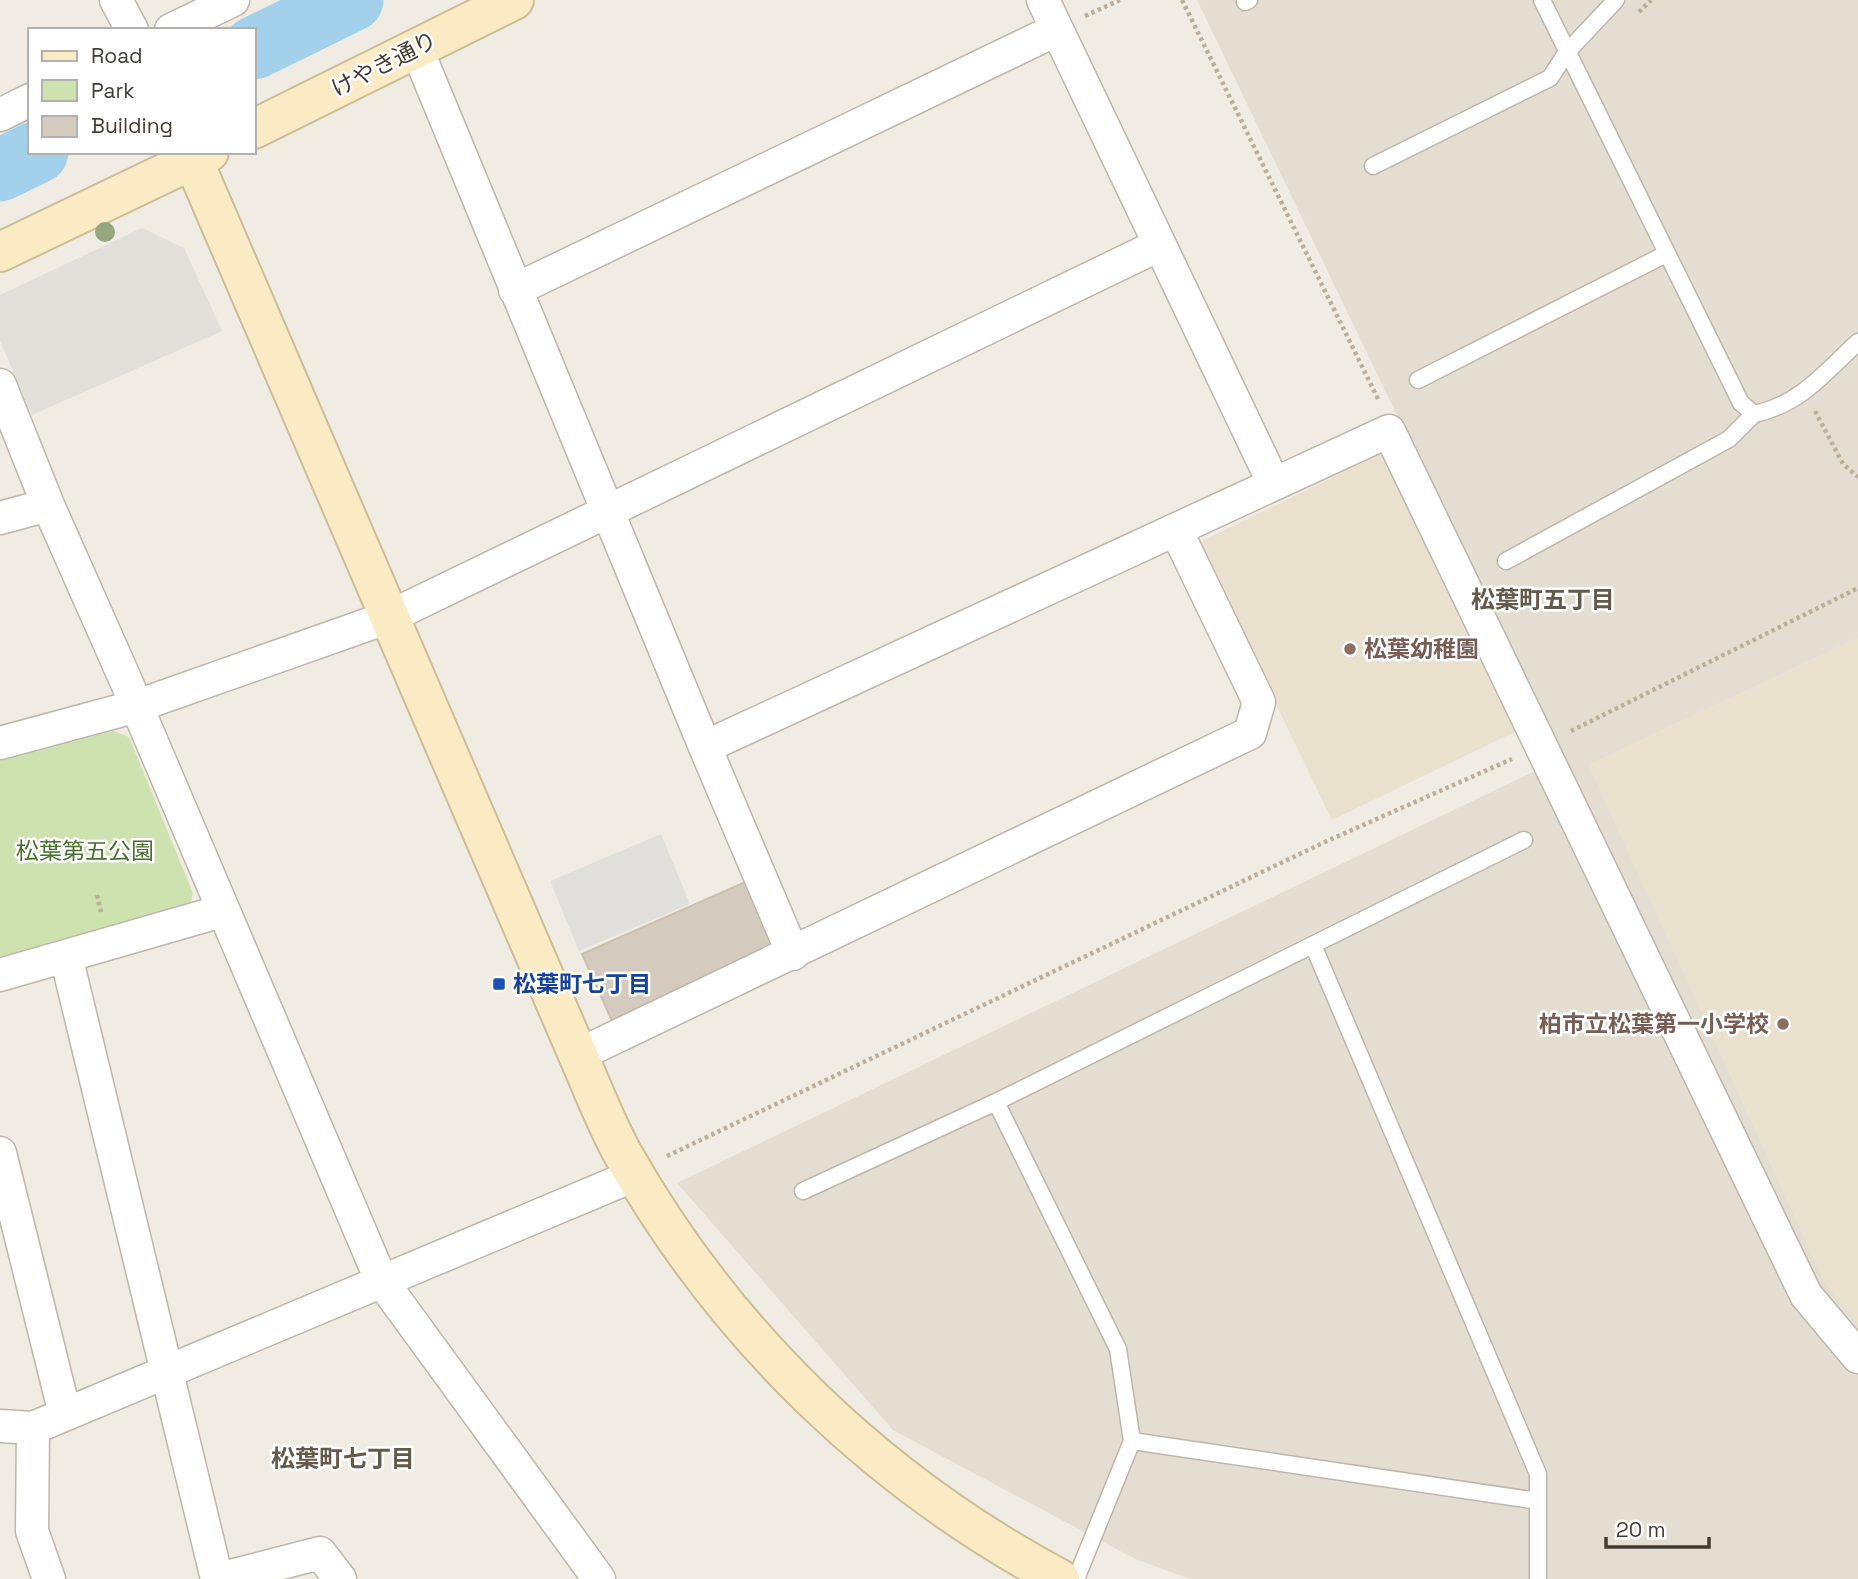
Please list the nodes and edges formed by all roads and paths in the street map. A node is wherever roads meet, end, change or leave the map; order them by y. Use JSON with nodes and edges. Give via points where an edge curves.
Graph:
{"nodes":[{"id":1,"x":117,"y":0,"type":"edge"},
{"id":2,"x":233,"y":0,"type":"edge"},
{"id":3,"x":514,"y":0,"type":"edge"},
{"id":4,"x":1043,"y":0,"type":"edge"},
{"id":5,"x":1182,"y":0,"type":"edge"},
{"id":6,"x":1542,"y":0,"type":"edge"},
{"id":7,"x":1616,"y":0,"type":"edge"},
{"id":8,"x":131,"y":28,"type":"edge"},
{"id":9,"x":175,"y":28,"type":"edge"},
{"id":10,"x":1056,"y":30,"type":"junction"},
{"id":11,"x":416,"y":47,"type":"junction"},
{"id":12,"x":1567,"y":52,"type":"junction"},
{"id":13,"x":28,"y":101,"type":"edge"},
{"id":14,"x":0,"y":115,"type":"edge"},
{"id":15,"x":256,"y":128,"type":"edge"},
{"id":16,"x":197,"y":155,"type":"edge"},
{"id":17,"x":1373,"y":166,"type":"dead end"},
{"id":18,"x":1159,"y":245,"type":"junction"},
{"id":19,"x":0,"y":252,"type":"edge"},
{"id":20,"x":1666,"y":254,"type":"junction"},
{"id":21,"x":515,"y":290,"type":"junction"},
{"id":22,"x":1858,"y":342,"type":"edge"},
{"id":23,"x":1418,"y":380,"type":"dead end"},
{"id":24,"x":0,"y":385,"type":"edge"},
{"id":25,"x":1800,"y":396,"type":"junction"},
{"id":26,"x":1754,"y":414,"type":"junction"},
{"id":27,"x":1390,"y":431,"type":"junction"},
{"id":28,"x":1858,"y":477,"type":"edge"},
{"id":29,"x":1274,"y":484,"type":"junction"},
{"id":30,"x":48,"y":505,"type":"junction"},
{"id":31,"x":607,"y":510,"type":"junction"},
{"id":32,"x":0,"y":518,"type":"edge"},
{"id":33,"x":1176,"y":530,"type":"junction"},
{"id":34,"x":1506,"y":561,"type":"dead end"},
{"id":35,"x":1858,"y":588,"type":"edge"},
{"id":36,"x":388,"y":617,"type":"junction"},
{"id":37,"x":137,"y":706,"type":"junction"},
{"id":38,"x":0,"y":743,"type":"edge"},
{"id":39,"x":705,"y":747,"type":"junction"},
{"id":40,"x":1540,"y":747,"type":"junction"},
{"id":41,"x":1524,"y":840,"type":"dead end"},
{"id":42,"x":222,"y":911,"type":"junction"},
{"id":43,"x":1312,"y":945,"type":"junction"},
{"id":44,"x":793,"y":954,"type":"junction"},
{"id":45,"x":66,"y":956,"type":"junction"},
{"id":46,"x":0,"y":975,"type":"edge"},
{"id":47,"x":578,"y":1055,"type":"junction"},
{"id":48,"x":996,"y":1102,"type":"junction"},
{"id":49,"x":662,"y":1149,"type":"dead end"},
{"id":50,"x":0,"y":1153,"type":"edge"},
{"id":51,"x":635,"y":1174,"type":"junction"},
{"id":52,"x":803,"y":1191,"type":"dead end"},
{"id":53,"x":381,"y":1280,"type":"junction"},
{"id":54,"x":1858,"y":1357,"type":"edge"},
{"id":55,"x":168,"y":1373,"type":"junction"},
{"id":56,"x":65,"y":1415,"type":"junction"},
{"id":57,"x":0,"y":1426,"type":"edge"},
{"id":58,"x":33,"y":1428,"type":"junction"},
{"id":59,"x":1132,"y":1441,"type":"junction"},
{"id":60,"x":1538,"y":1501,"type":"junction"},
{"id":61,"x":49,"y":1579,"type":"edge"},
{"id":62,"x":218,"y":1579,"type":"edge"},
{"id":63,"x":340,"y":1579,"type":"edge"},
{"id":64,"x":599,"y":1579,"type":"edge"},
{"id":65,"x":1060,"y":1579,"type":"edge"},
{"id":66,"x":1076,"y":1579,"type":"edge"},
{"id":67,"x":1538,"y":1579,"type":"edge"}],
"edges":[{"from":1,"to":8,"type":"street"},
{"from":2,"to":9,"type":"street"},
{"from":3,"to":11,"type":"street","name":"けやき通り"},
{"from":4,"to":10,"type":"street"},
{"from":5,"to":27,"type":"path"},
{"from":6,"to":12,"type":"lane"},
{"from":7,"to":12,"type":"lane"},
{"from":10,"to":18,"type":"street"},
{"from":10,"to":21,"type":"street"},
{"from":11,"to":15,"type":"street","name":"けやき通り"},
{"from":11,"to":21,"type":"street"},
{"from":12,"to":17,"type":"lane","via":[[1550,78]]},
{"from":12,"to":20,"type":"lane"},
{"from":13,"to":14,"type":"street"},
{"from":16,"to":19,"type":"street"},
{"from":16,"to":36,"type":"street"},
{"from":18,"to":29,"type":"street"},
{"from":18,"to":31,"type":"street"},
{"from":20,"to":23,"type":"lane"},
{"from":20,"to":26,"type":"lane","via":[[1741,403]]},
{"from":21,"to":31,"type":"street"},
{"from":22,"to":25,"type":"lane"},
{"from":24,"to":30,"type":"street"},
{"from":25,"to":26,"type":"lane","via":[[1780,408]]},
{"from":25,"to":28,"type":"path","via":[[1816,413],[1843,464]]},
{"from":26,"to":34,"type":"lane","via":[[1729,439]]},
{"from":27,"to":29,"type":"street"},
{"from":27,"to":40,"type":"street"},
{"from":29,"to":33,"type":"street"},
{"from":30,"to":32,"type":"street"},
{"from":30,"to":37,"type":"street"},
{"from":31,"to":36,"type":"street"},
{"from":31,"to":39,"type":"street"},
{"from":33,"to":39,"type":"street"},
{"from":33,"to":44,"type":"street","via":[[1259,702],[1250,733]]},
{"from":35,"to":40,"type":"path"},
{"from":36,"to":37,"type":"street"},
{"from":36,"to":47,"type":"street"},
{"from":37,"to":38,"type":"street"},
{"from":37,"to":42,"type":"street"},
{"from":39,"to":44,"type":"street"},
{"from":40,"to":49,"type":"path","via":[[1327,841],[668,1158]]},
{"from":40,"to":54,"type":"street","via":[[1807,1295]]},
{"from":41,"to":43,"type":"lane"},
{"from":42,"to":45,"type":"street"},
{"from":42,"to":53,"type":"street"},
{"from":43,"to":48,"type":"lane"},
{"from":43,"to":60,"type":"lane","via":[[1538,1474]]},
{"from":44,"to":47,"type":"street"},
{"from":45,"to":46,"type":"street"},
{"from":45,"to":55,"type":"street"},
{"from":47,"to":51,"type":"street"},
{"from":48,"to":52,"type":"lane"},
{"from":48,"to":59,"type":"lane","via":[[1118,1349]]},
{"from":50,"to":56,"type":"street"},
{"from":51,"to":53,"type":"street"},
{"from":51,"to":65,"type":"street","via":[[682,1249],[762,1349],[826,1414],[949,1514]]},
{"from":53,"to":55,"type":"street"},
{"from":53,"to":64,"type":"street"},
{"from":55,"to":56,"type":"street"},
{"from":55,"to":62,"type":"street"},
{"from":56,"to":58,"type":"street"},
{"from":57,"to":58,"type":"street"},
{"from":58,"to":61,"type":"street","via":[[32,1531]]},
{"from":59,"to":60,"type":"lane"},
{"from":59,"to":66,"type":"lane"},
{"from":60,"to":67,"type":"lane"},
{"from":62,"to":63,"type":"street","via":[[320,1553]]}]}
